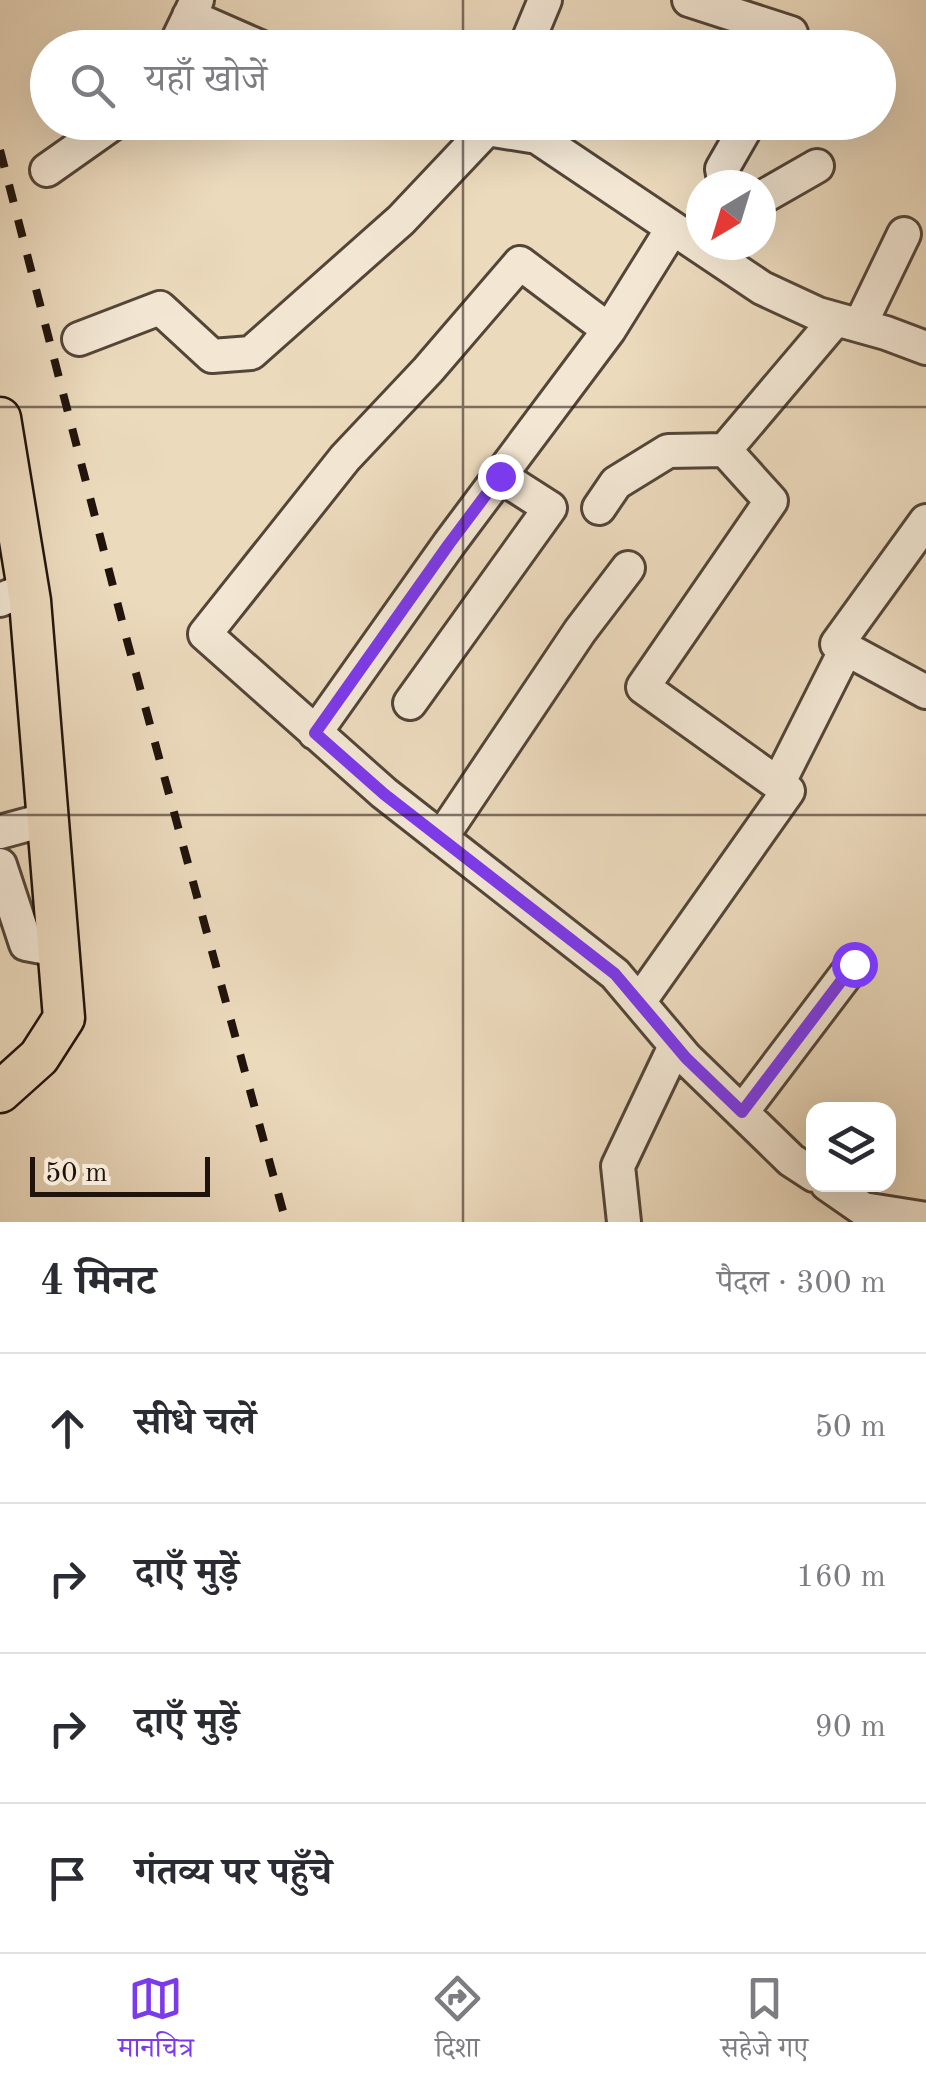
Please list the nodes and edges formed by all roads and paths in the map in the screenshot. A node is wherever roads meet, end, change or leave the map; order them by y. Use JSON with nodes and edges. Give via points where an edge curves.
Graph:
{"nodes":[{"id":1,"x":544,"y":0,"type":"edge"},
{"id":2,"x":689,"y":0,"type":"edge"},
{"id":3,"x":193,"y":8,"type":"edge"},
{"id":4,"x":231,"y":30,"type":"edge"},
{"id":5,"x":532,"y":30,"type":"edge"},
{"id":6,"x":782,"y":30,"type":"edge"},
{"id":7,"x":93,"y":140,"type":"edge"},
{"id":8,"x":469,"y":140,"type":"edge"},
{"id":9,"x":540,"y":140,"type":"edge"},
{"id":10,"x":739,"y":140,"type":"edge"},
{"id":11,"x":817,"y":166,"type":"dead end"},
{"id":12,"x":47,"y":170,"type":"dead end"},
{"id":13,"x":722,"y":170,"type":"edge"},
{"id":14,"x":776,"y":189,"type":"edge"},
{"id":15,"x":672,"y":228,"type":"junction"},
{"id":16,"x":904,"y":234,"type":"dead end"},
{"id":17,"x":686,"y":236,"type":"edge"},
{"id":18,"x":723,"y":260,"type":"edge"},
{"id":19,"x":848,"y":322,"type":"junction"},
{"id":20,"x":608,"y":330,"type":"junction"},
{"id":21,"x":79,"y":339,"type":"dead end"},
{"id":22,"x":926,"y":348,"type":"edge"},
{"id":23,"x":0,"y":418,"type":"edge"},
{"id":24,"x":725,"y":450,"type":"junction"},
{"id":25,"x":500,"y":476,"type":"junction"},
{"id":26,"x":599,"y":508,"type":"dead end"},
{"id":27,"x":926,"y":521,"type":"edge"},
{"id":28,"x":628,"y":568,"type":"dead end"},
{"id":29,"x":14,"y":594,"type":"edge"},
{"id":30,"x":846,"y":649,"type":"junction"},
{"id":31,"x":926,"y":692,"type":"edge"},
{"id":32,"x":410,"y":702,"type":"dead end"},
{"id":33,"x":315,"y":733,"type":"junction"},
{"id":34,"x":778,"y":784,"type":"junction"},
{"id":35,"x":48,"y":819,"type":"junction"},
{"id":36,"x":0,"y":832,"type":"edge"},
{"id":37,"x":441,"y":838,"type":"junction"},
{"id":38,"x":0,"y":865,"type":"edge"},
{"id":39,"x":58,"y":950,"type":"junction"},
{"id":40,"x":854,"y":964,"type":"dead end"},
{"id":41,"x":638,"y":1002,"type":"junction"},
{"id":42,"x":675,"y":1046,"type":"junction"},
{"id":43,"x":0,"y":1092,"type":"edge"},
{"id":44,"x":742,"y":1112,"type":"junction"},
{"id":45,"x":806,"y":1170,"type":"edge"},
{"id":46,"x":839,"y":1192,"type":"edge"},
{"id":47,"x":926,"y":1219,"type":"edge"},
{"id":48,"x":624,"y":1222,"type":"edge"}],
"edges":[{"from":1,"to":5,"type":"street"},
{"from":2,"to":6,"type":"street"},
{"from":3,"to":4,"type":"street"},
{"from":7,"to":12,"type":"street"},
{"from":8,"to":21,"type":"street","via":[[401,220],[251,352],[212,356],[160,308]]},
{"from":9,"to":15,"type":"street"},
{"from":10,"to":13,"type":"street"},
{"from":11,"to":14,"type":"street"},
{"from":15,"to":17,"type":"street"},
{"from":15,"to":20,"type":"street"},
{"from":16,"to":19,"type":"street"},
{"from":18,"to":19,"type":"street","via":[[762,288]]},
{"from":19,"to":22,"type":"street"},
{"from":19,"to":24,"type":"street"},
{"from":20,"to":25,"type":"street"},
{"from":20,"to":33,"type":"street","via":[[520,263],[345,458],[205,634]]},
{"from":23,"to":29,"type":"main road"},
{"from":24,"to":26,"type":"street","via":[[668,451],[616,483]]},
{"from":24,"to":34,"type":"street","via":[[771,501],[643,687]]},
{"from":25,"to":32,"type":"street","via":[[550,508]]},
{"from":25,"to":33,"type":"street"},
{"from":27,"to":30,"type":"street","via":[[837,644]]},
{"from":28,"to":37,"type":"street"},
{"from":29,"to":35,"type":"main road"},
{"from":30,"to":31,"type":"street"},
{"from":30,"to":34,"type":"street"},
{"from":33,"to":37,"type":"street"},
{"from":34,"to":41,"type":"street","via":[[788,792]]},
{"from":35,"to":36,"type":"street"},
{"from":35,"to":39,"type":"main road"},
{"from":37,"to":41,"type":"street","via":[[615,974]]},
{"from":38,"to":39,"type":"street","via":[[26,944]]},
{"from":39,"to":43,"type":"main road","via":[[64,1018],[40,1057]]},
{"from":40,"to":44,"type":"street"},
{"from":41,"to":42,"type":"street"},
{"from":42,"to":44,"type":"street"},
{"from":42,"to":48,"type":"street","via":[[618,1166]]},
{"from":44,"to":45,"type":"street"},
{"from":46,"to":47,"type":"street","via":[[863,1209]]}]}
